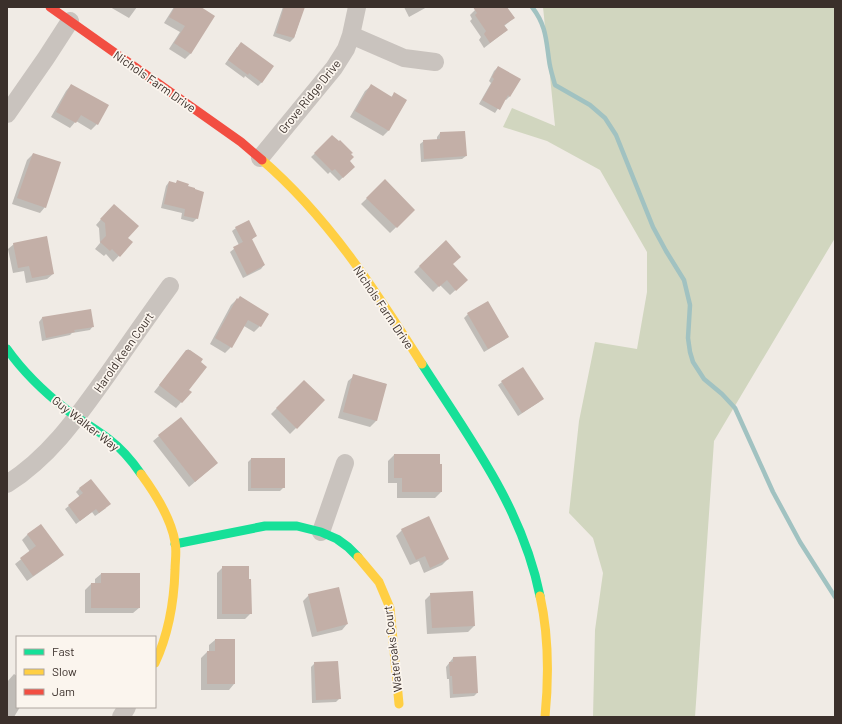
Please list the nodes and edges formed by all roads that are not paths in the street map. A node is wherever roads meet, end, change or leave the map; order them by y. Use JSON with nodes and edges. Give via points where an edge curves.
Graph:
{"nodes":[{"id":1,"x":50,"y":7,"type":"edge"},
{"id":2,"x":357,"y":7,"type":"edge"},
{"id":3,"x":70,"y":21,"type":"junction"},
{"id":4,"x":350,"y":35,"type":"junction"},
{"id":5,"x":435,"y":62,"type":"dead end"},
{"id":6,"x":7,"y":114,"type":"edge"},
{"id":7,"x":260,"y":158,"type":"junction"},
{"id":8,"x":170,"y":286,"type":"dead end"},
{"id":9,"x":7,"y":349,"type":"edge"},
{"id":10,"x":77,"y":417,"type":"junction"},
{"id":11,"x":345,"y":463,"type":"dead end"},
{"id":12,"x":7,"y":484,"type":"edge"},
{"id":13,"x":321,"y":532,"type":"junction"},
{"id":14,"x":175,"y":544,"type":"junction"},
{"id":15,"x":156,"y":661,"type":"edge"},
{"id":16,"x":399,"y":704,"type":"dead end"},
{"id":17,"x":126,"y":708,"type":"edge"},
{"id":18,"x":121,"y":717,"type":"edge"},
{"id":19,"x":545,"y":717,"type":"edge"}],
"edges":[{"from":1,"to":3,"type":"street","name":"Nichols Farm Drive"},
{"from":2,"to":4,"type":"street","name":"Grove Ridge Drive"},
{"from":3,"to":6,"type":"street"},
{"from":3,"to":7,"type":"street","name":"Nichols Farm Drive"},
{"from":4,"to":5,"type":"street","via":[[404,58]]},
{"from":4,"to":7,"type":"street","name":"Grove Ridge Drive","via":[[346,49],[334,68]]},
{"from":7,"to":19,"type":"street","name":"Nichols Farm Drive","via":[[295,191],[331,231],[358,267],[498,482],[526,543],[541,598],[548,655]]},
{"from":8,"to":10,"type":"street","name":"Harold Keen Court"},
{"from":9,"to":10,"type":"street","name":"Guy Walker Way","via":[[35,382]]},
{"from":10,"to":12,"type":"street","name":"Harold Keen Court","via":[[48,452]]},
{"from":10,"to":14,"type":"street","name":"Guy Walker Way","via":[[120,448],[133,463],[149,485],[173,534]]},
{"from":11,"to":13,"type":"street"},
{"from":13,"to":14,"type":"street","name":"Wateroaks Court","via":[[297,526],[265,526]]},
{"from":13,"to":16,"type":"street","name":"Wateroaks Court","via":[[348,547],[379,582],[384,593],[390,608]]},
{"from":14,"to":15,"type":"street","name":"Guy Walker Way","via":[[173,604],[163,649]]},
{"from":17,"to":18,"type":"street"}]}
